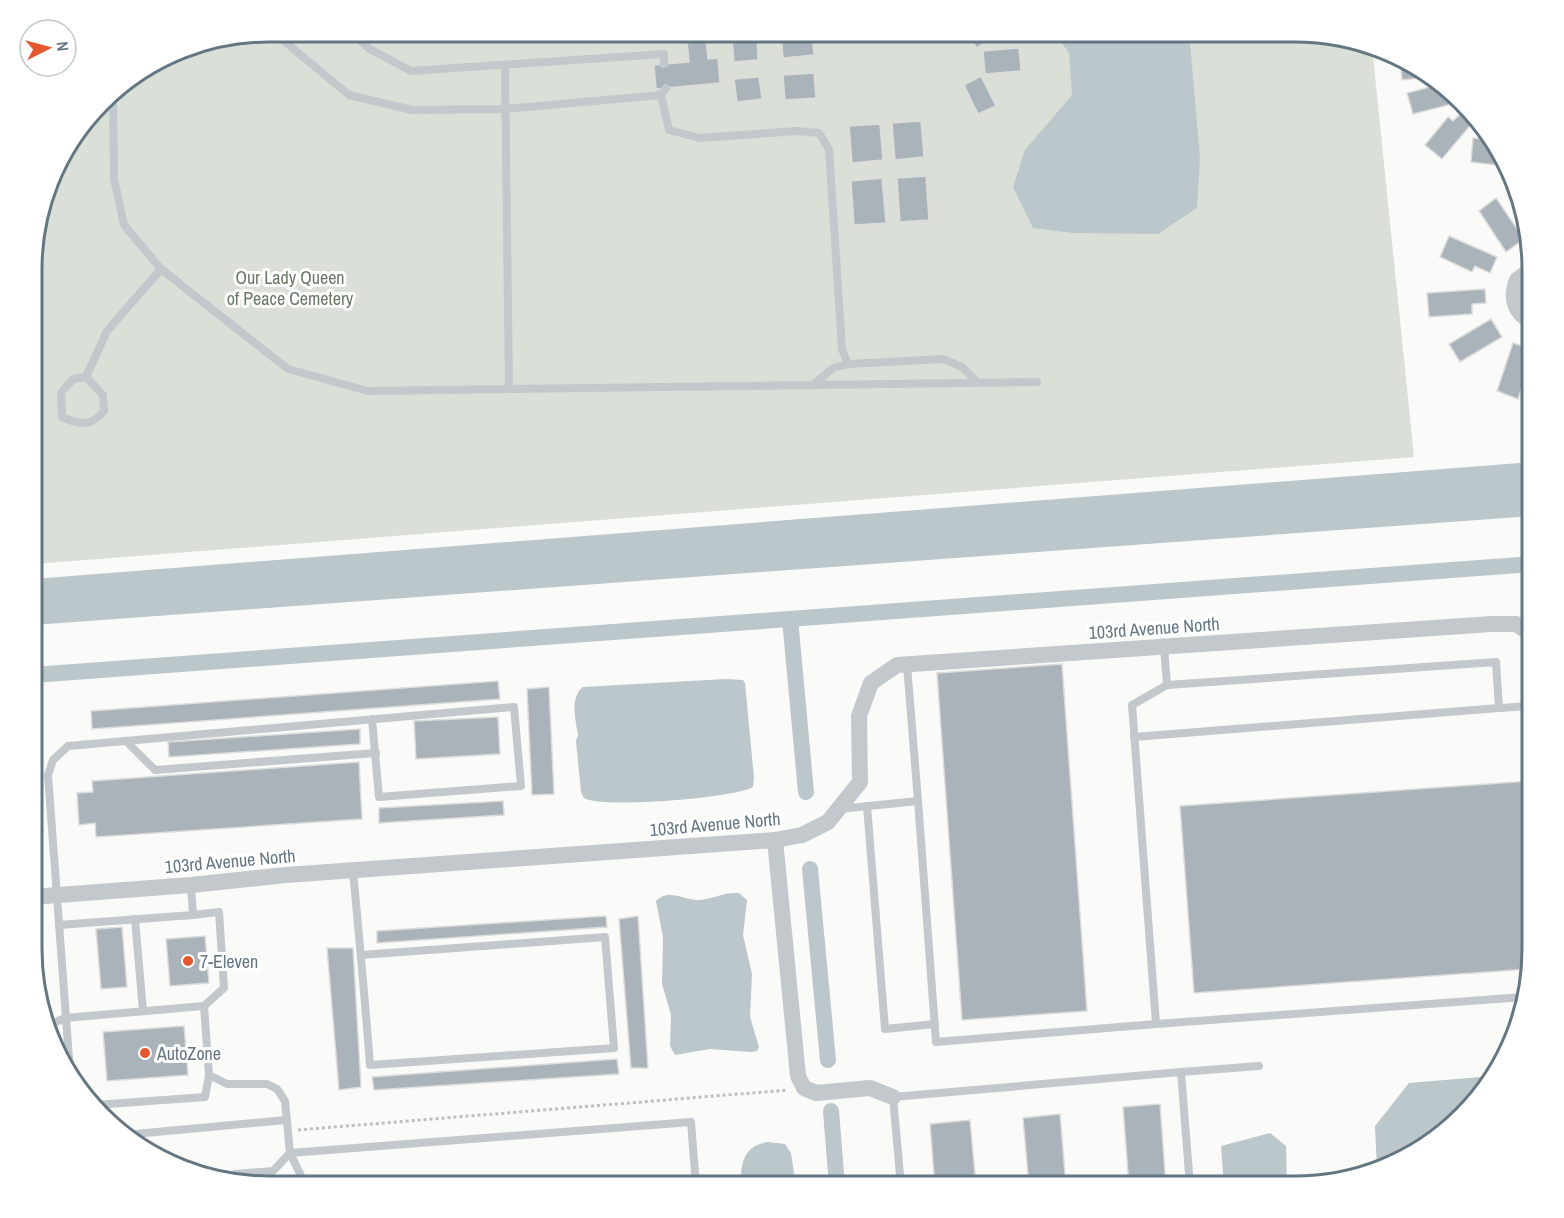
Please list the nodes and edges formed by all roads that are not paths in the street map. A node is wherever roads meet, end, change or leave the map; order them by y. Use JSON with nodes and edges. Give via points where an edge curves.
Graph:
{"nodes":[{"id":1,"x":285,"y":42,"type":"edge"},
{"id":2,"x":361,"y":42,"type":"edge"},
{"id":3,"x":664,"y":64,"type":"dead end"},
{"id":4,"x":505,"y":66,"type":"junction"},
{"id":5,"x":113,"y":103,"type":"edge"},
{"id":6,"x":506,"y":109,"type":"junction"},
{"id":7,"x":160,"y":269,"type":"junction"},
{"id":8,"x":1522,"y":277,"type":"edge"},
{"id":9,"x":1522,"y":316,"type":"edge"},
{"id":10,"x":848,"y":364,"type":"junction"},
{"id":11,"x":86,"y":377,"type":"junction"},
{"id":12,"x":1037,"y":382,"type":"dead end"},
{"id":13,"x":978,"y":383,"type":"junction"},
{"id":14,"x":813,"y":385,"type":"junction"},
{"id":15,"x":509,"y":389,"type":"junction"},
{"id":16,"x":1522,"y":628,"type":"edge"},
{"id":17,"x":1164,"y":647,"type":"junction"},
{"id":18,"x":907,"y":665,"type":"junction"},
{"id":19,"x":1167,"y":686,"type":"junction"},
{"id":20,"x":1522,"y":707,"type":"edge"},
{"id":21,"x":1499,"y":708,"type":"junction"},
{"id":22,"x":372,"y":719,"type":"junction"},
{"id":23,"x":1134,"y":737,"type":"junction"},
{"id":24,"x":126,"y":741,"type":"junction"},
{"id":25,"x":375,"y":753,"type":"junction"},
{"id":26,"x":918,"y":801,"type":"junction"},
{"id":27,"x":867,"y":806,"type":"junction"},
{"id":28,"x":838,"y":809,"type":"junction"},
{"id":29,"x":775,"y":840,"type":"junction"},
{"id":30,"x":353,"y":870,"type":"junction"},
{"id":31,"x":191,"y":885,"type":"junction"},
{"id":32,"x":57,"y":895,"type":"junction"},
{"id":33,"x":42,"y":896,"type":"edge"},
{"id":34,"x":193,"y":915,"type":"junction"},
{"id":35,"x":135,"y":919,"type":"junction"},
{"id":36,"x":59,"y":926,"type":"junction"},
{"id":37,"x":361,"y":955,"type":"junction"},
{"id":38,"x":1517,"y":998,"type":"edge"},
{"id":39,"x":204,"y":1006,"type":"junction"},
{"id":40,"x":143,"y":1011,"type":"junction"},
{"id":41,"x":65,"y":1018,"type":"junction"},
{"id":42,"x":54,"y":1022,"type":"edge"},
{"id":43,"x":935,"y":1024,"type":"junction"},
{"id":44,"x":1156,"y":1024,"type":"junction"},
{"id":45,"x":69,"y":1057,"type":"edge"},
{"id":46,"x":1259,"y":1066,"type":"dead end"},
{"id":47,"x":1181,"y":1072,"type":"junction"},
{"id":48,"x":209,"y":1075,"type":"junction"},
{"id":49,"x":893,"y":1097,"type":"junction"},
{"id":50,"x":103,"y":1104,"type":"edge"},
{"id":51,"x":286,"y":1120,"type":"junction"},
{"id":52,"x":137,"y":1134,"type":"edge"},
{"id":53,"x":290,"y":1153,"type":"junction"},
{"id":54,"x":250,"y":1176,"type":"edge"},
{"id":55,"x":301,"y":1176,"type":"edge"},
{"id":56,"x":695,"y":1176,"type":"edge"},
{"id":57,"x":900,"y":1176,"type":"edge"},
{"id":58,"x":1189,"y":1176,"type":"edge"}],
"edges":[{"from":1,"to":6,"type":"lane","via":[[349,95],[412,110]]},
{"from":2,"to":4,"type":"lane","via":[[411,71]]},
{"from":3,"to":4,"type":"lane","via":[[664,54]]},
{"from":4,"to":6,"type":"lane"},
{"from":5,"to":7,"type":"lane","via":[[114,179],[124,225]]},
{"from":6,"to":10,"type":"lane","via":[[663,92],[669,130],[700,138],[819,133],[829,149],[842,349]]},
{"from":6,"to":15,"type":"lane"},
{"from":7,"to":11,"type":"lane","via":[[107,331]]},
{"from":7,"to":15,"type":"lane","via":[[288,369],[369,391]]},
{"from":8,"to":9,"type":"street","via":[[1517,280],[1513,298]]},
{"from":10,"to":13,"type":"lane","via":[[943,359],[962,367]]},
{"from":10,"to":14,"type":"lane","via":[[833,368]]},
{"from":11,"to":11,"type":"lane","via":[[103,395],[104,411],[95,422],[78,425],[62,417],[61,393],[73,379]]},
{"from":12,"to":13,"type":"lane"},
{"from":13,"to":14,"type":"lane"},
{"from":14,"to":15,"type":"lane"},
{"from":16,"to":17,"type":"street","name":"103rd Avenue North","via":[[1516,624],[1492,624]]},
{"from":17,"to":18,"type":"street","name":"103rd Avenue North"},
{"from":17,"to":19,"type":"lane"},
{"from":18,"to":26,"type":"lane"},
{"from":18,"to":28,"type":"street","name":"103rd Avenue North","via":[[897,665],[871,683],[859,716],[860,782]]},
{"from":19,"to":21,"type":"lane","via":[[1496,662]]},
{"from":19,"to":23,"type":"lane","via":[[1132,705]]},
{"from":20,"to":21,"type":"lane"},
{"from":21,"to":23,"type":"lane"},
{"from":22,"to":24,"type":"lane"},
{"from":22,"to":25,"type":"lane"},
{"from":22,"to":25,"type":"lane","via":[[514,707],[521,786],[379,797]]},
{"from":23,"to":44,"type":"lane"},
{"from":24,"to":25,"type":"lane","via":[[155,770]]},
{"from":24,"to":32,"type":"lane","via":[[68,746],[53,760],[48,775]]},
{"from":26,"to":27,"type":"lane"},
{"from":26,"to":43,"type":"lane"},
{"from":27,"to":28,"type":"lane"},
{"from":27,"to":43,"type":"lane","via":[[885,1029]]},
{"from":28,"to":29,"type":"street","name":"103rd Avenue North","via":[[828,822],[810,831]]},
{"from":29,"to":30,"type":"street","name":"103rd Avenue North"},
{"from":29,"to":49,"type":"street","via":[[798,1076],[804,1088],[816,1093],[870,1088]]},
{"from":30,"to":31,"type":"street","name":"103rd Avenue North"},
{"from":30,"to":37,"type":"lane"},
{"from":31,"to":32,"type":"street","name":"103rd Avenue North"},
{"from":31,"to":34,"type":"lane"},
{"from":32,"to":33,"type":"street","name":"103rd Avenue North"},
{"from":32,"to":36,"type":"lane"},
{"from":34,"to":35,"type":"lane"},
{"from":34,"to":39,"type":"lane","via":[[219,912],[224,988]]},
{"from":35,"to":36,"type":"lane"},
{"from":35,"to":40,"type":"lane"},
{"from":36,"to":41,"type":"lane"},
{"from":37,"to":37,"type":"lane","via":[[370,1065],[614,1048],[605,937]]},
{"from":38,"to":44,"type":"lane"},
{"from":39,"to":40,"type":"lane"},
{"from":39,"to":48,"type":"lane"},
{"from":40,"to":41,"type":"lane"},
{"from":41,"to":42,"type":"lane"},
{"from":41,"to":45,"type":"lane"},
{"from":43,"to":44,"type":"lane","via":[[936,1042]]},
{"from":46,"to":47,"type":"lane"},
{"from":47,"to":49,"type":"lane"},
{"from":47,"to":58,"type":"lane"},
{"from":48,"to":50,"type":"lane","via":[[205,1097]]},
{"from":48,"to":51,"type":"lane","via":[[227,1084],[267,1084],[277,1089],[285,1101]]},
{"from":49,"to":57,"type":"lane"},
{"from":51,"to":52,"type":"lane"},
{"from":51,"to":53,"type":"lane"},
{"from":53,"to":54,"type":"lane","via":[[273,1171]]},
{"from":53,"to":55,"type":"lane"},
{"from":53,"to":56,"type":"lane","via":[[691,1122]]}]}
